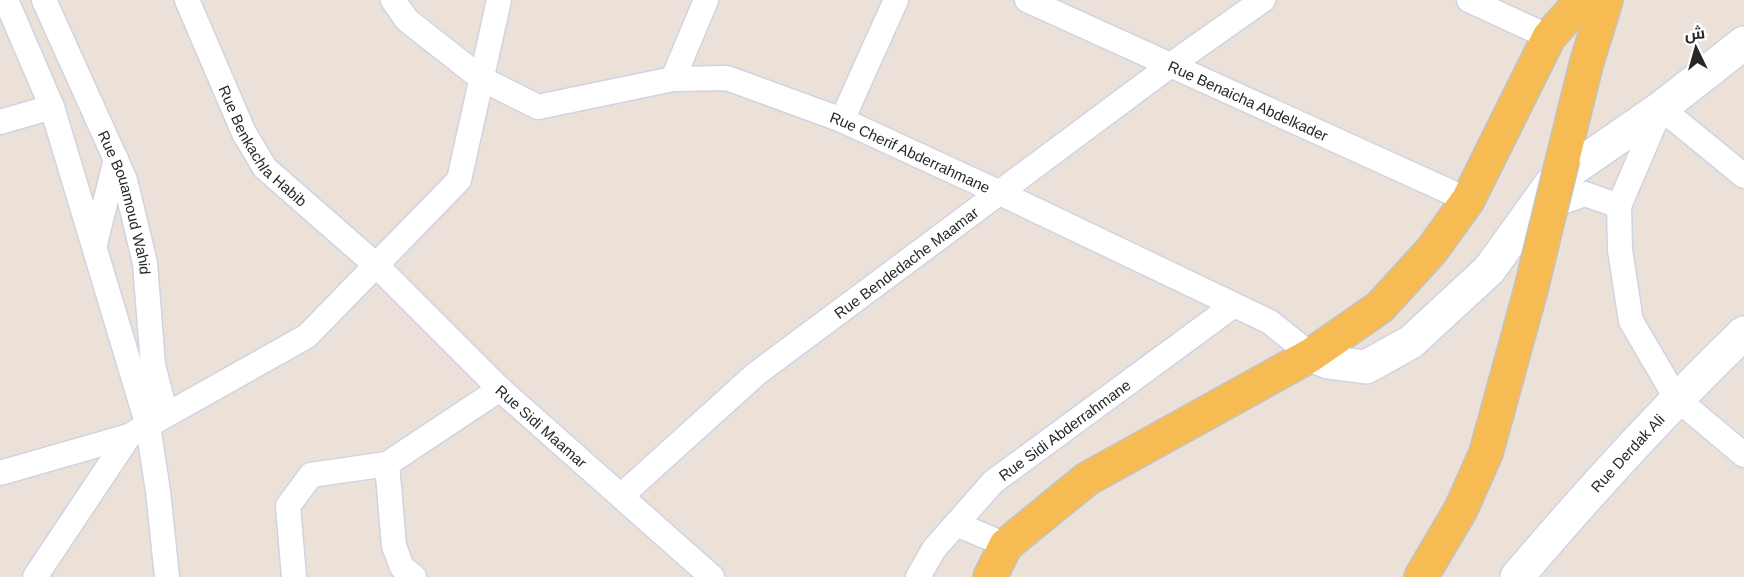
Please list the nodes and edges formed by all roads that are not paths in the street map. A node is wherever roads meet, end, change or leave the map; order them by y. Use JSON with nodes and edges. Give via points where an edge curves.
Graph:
{"nodes":[{"id":1,"x":6,"y":0,"type":"edge"},
{"id":2,"x":44,"y":0,"type":"edge"},
{"id":3,"x":187,"y":0,"type":"edge"},
{"id":4,"x":393,"y":0,"type":"edge"},
{"id":5,"x":499,"y":0,"type":"edge"},
{"id":6,"x":706,"y":0,"type":"edge"},
{"id":7,"x":896,"y":0,"type":"edge"},
{"id":8,"x":1027,"y":0,"type":"edge"},
{"id":9,"x":1263,"y":0,"type":"edge"},
{"id":10,"x":1469,"y":0,"type":"edge"},
{"id":11,"x":1582,"y":0,"type":"edge"},
{"id":12,"x":1606,"y":0,"type":"edge"},
{"id":13,"x":1550,"y":37,"type":"junction"},
{"id":14,"x":1744,"y":43,"type":"edge"},
{"id":15,"x":1172,"y":64,"type":"junction"},
{"id":16,"x":482,"y":79,"type":"junction"},
{"id":17,"x":673,"y":79,"type":"junction"},
{"id":18,"x":52,"y":107,"type":"junction"},
{"id":19,"x":1661,"y":108,"type":"junction"},
{"id":20,"x":842,"y":120,"type":"junction"},
{"id":21,"x":0,"y":122,"type":"edge"},
{"id":22,"x":116,"y":159,"type":"junction"},
{"id":23,"x":1744,"y":176,"type":"edge"},
{"id":24,"x":998,"y":192,"type":"junction"},
{"id":25,"x":1468,"y":200,"type":"junction"},
{"id":26,"x":1619,"y":206,"type":"junction"},
{"id":27,"x":1529,"y":214,"type":"junction"},
{"id":28,"x":95,"y":246,"type":"junction"},
{"id":29,"x":377,"y":267,"type":"junction"},
{"id":30,"x":1234,"y":305,"type":"junction"},
{"id":31,"x":1744,"y":333,"type":"edge"},
{"id":32,"x":1311,"y":355,"type":"junction"},
{"id":33,"x":500,"y":389,"type":"junction"},
{"id":34,"x":1676,"y":398,"type":"junction"},
{"id":35,"x":148,"y":426,"type":"junction"},
{"id":36,"x":1744,"y":455,"type":"edge"},
{"id":37,"x":387,"y":464,"type":"junction"},
{"id":38,"x":0,"y":473,"type":"edge"},
{"id":39,"x":621,"y":496,"type":"junction"},
{"id":40,"x":956,"y":524,"type":"junction"},
{"id":41,"x":1006,"y":545,"type":"junction"},
{"id":42,"x":35,"y":577,"type":"edge"},
{"id":43,"x":166,"y":577,"type":"edge"},
{"id":44,"x":294,"y":577,"type":"edge"},
{"id":45,"x":414,"y":577,"type":"edge"},
{"id":46,"x":712,"y":577,"type":"edge"},
{"id":47,"x":918,"y":577,"type":"edge"},
{"id":48,"x":990,"y":577,"type":"edge"},
{"id":49,"x":1421,"y":577,"type":"edge"},
{"id":50,"x":1517,"y":577,"type":"edge"}],
"edges":[{"from":1,"to":18,"type":"street"},
{"from":2,"to":22,"type":"street","name":"Rue Bouamoud Wahid"},
{"from":3,"to":29,"type":"street","name":"Rue Benkachla Habib","via":[[244,133],[265,168]]},
{"from":4,"to":16,"type":"street","name":"Rue Cherif Abderrahmane","via":[[407,20]]},
{"from":5,"to":16,"type":"street"},
{"from":6,"to":17,"type":"street"},
{"from":7,"to":20,"type":"street"},
{"from":8,"to":15,"type":"street","name":"Rue Benaicha Abdelkader"},
{"from":9,"to":15,"type":"street","name":"Rue Bendedache Maamar"},
{"from":10,"to":13,"type":"street"},
{"from":11,"to":13,"type":"main road"},
{"from":12,"to":49,"type":"main road","bridge":true,"via":[[1486,453],[1461,509]]},
{"from":13,"to":25,"type":"main road"},
{"from":14,"to":19,"type":"street"},
{"from":15,"to":24,"type":"street","name":"Rue Bendedache Maamar"},
{"from":15,"to":25,"type":"street","name":"Rue Benaicha Abdelkader"},
{"from":16,"to":17,"type":"street","name":"Rue Cherif Abderrahmane","via":[[538,107]]},
{"from":16,"to":29,"type":"street","via":[[459,180]]},
{"from":17,"to":20,"type":"street","name":"Rue Cherif Abderrahmane","via":[[727,78]]},
{"from":18,"to":21,"type":"street"},
{"from":18,"to":28,"type":"street"},
{"from":19,"to":23,"type":"street"},
{"from":19,"to":26,"type":"street"},
{"from":19,"to":27,"type":"street","via":[[1551,184]]},
{"from":20,"to":24,"type":"street","name":"Rue Cherif Abderrahmane"},
{"from":22,"to":28,"type":"street"},
{"from":22,"to":35,"type":"street","name":"Rue Bouamoud Wahid","via":[[125,180],[144,263],[153,365]]},
{"from":24,"to":30,"type":"street","name":"Rue Cherif Abderrahmane"},
{"from":24,"to":39,"type":"street","name":"Rue Bendedache Maamar","via":[[756,374]]},
{"from":25,"to":32,"type":"main road","via":[[1432,250],[1380,307]]},
{"from":26,"to":27,"type":"street","via":[[1585,194]]},
{"from":26,"to":34,"type":"street","via":[[1620,250],[1631,321]]},
{"from":27,"to":32,"type":"street","via":[[1489,270],[1411,342],[1366,367],[1328,362]]},
{"from":28,"to":35,"type":"street"},
{"from":29,"to":33,"type":"street","name":"Rue Sidi Maamar"},
{"from":29,"to":35,"type":"street","via":[[308,336]]},
{"from":30,"to":32,"type":"street","name":"Rue Cherif Abderrahmane","via":[[1270,322]]},
{"from":30,"to":40,"type":"street","name":"Rue Sidi Abderrahmane","via":[[993,482]]},
{"from":31,"to":34,"type":"street","name":"Rue Derdak Ali"},
{"from":32,"to":41,"type":"main road","via":[[1087,479]]},
{"from":33,"to":37,"type":"street"},
{"from":33,"to":39,"type":"street","name":"Rue Sidi Maamar"},
{"from":34,"to":36,"type":"street"},
{"from":34,"to":50,"type":"street","name":"Rue Derdak Ali"},
{"from":35,"to":38,"type":"street"},
{"from":35,"to":42,"type":"street"},
{"from":35,"to":43,"type":"street"},
{"from":37,"to":44,"type":"street","via":[[311,475],[288,506]]},
{"from":37,"to":45,"type":"street","via":[[394,546],[402,567]]},
{"from":39,"to":46,"type":"street","name":"Rue Sidi Maamar"},
{"from":40,"to":41,"type":"street"},
{"from":40,"to":47,"type":"street","name":"Rue Sidi Abderrahmane","via":[[934,549]]},
{"from":41,"to":48,"type":"main road"}]}
